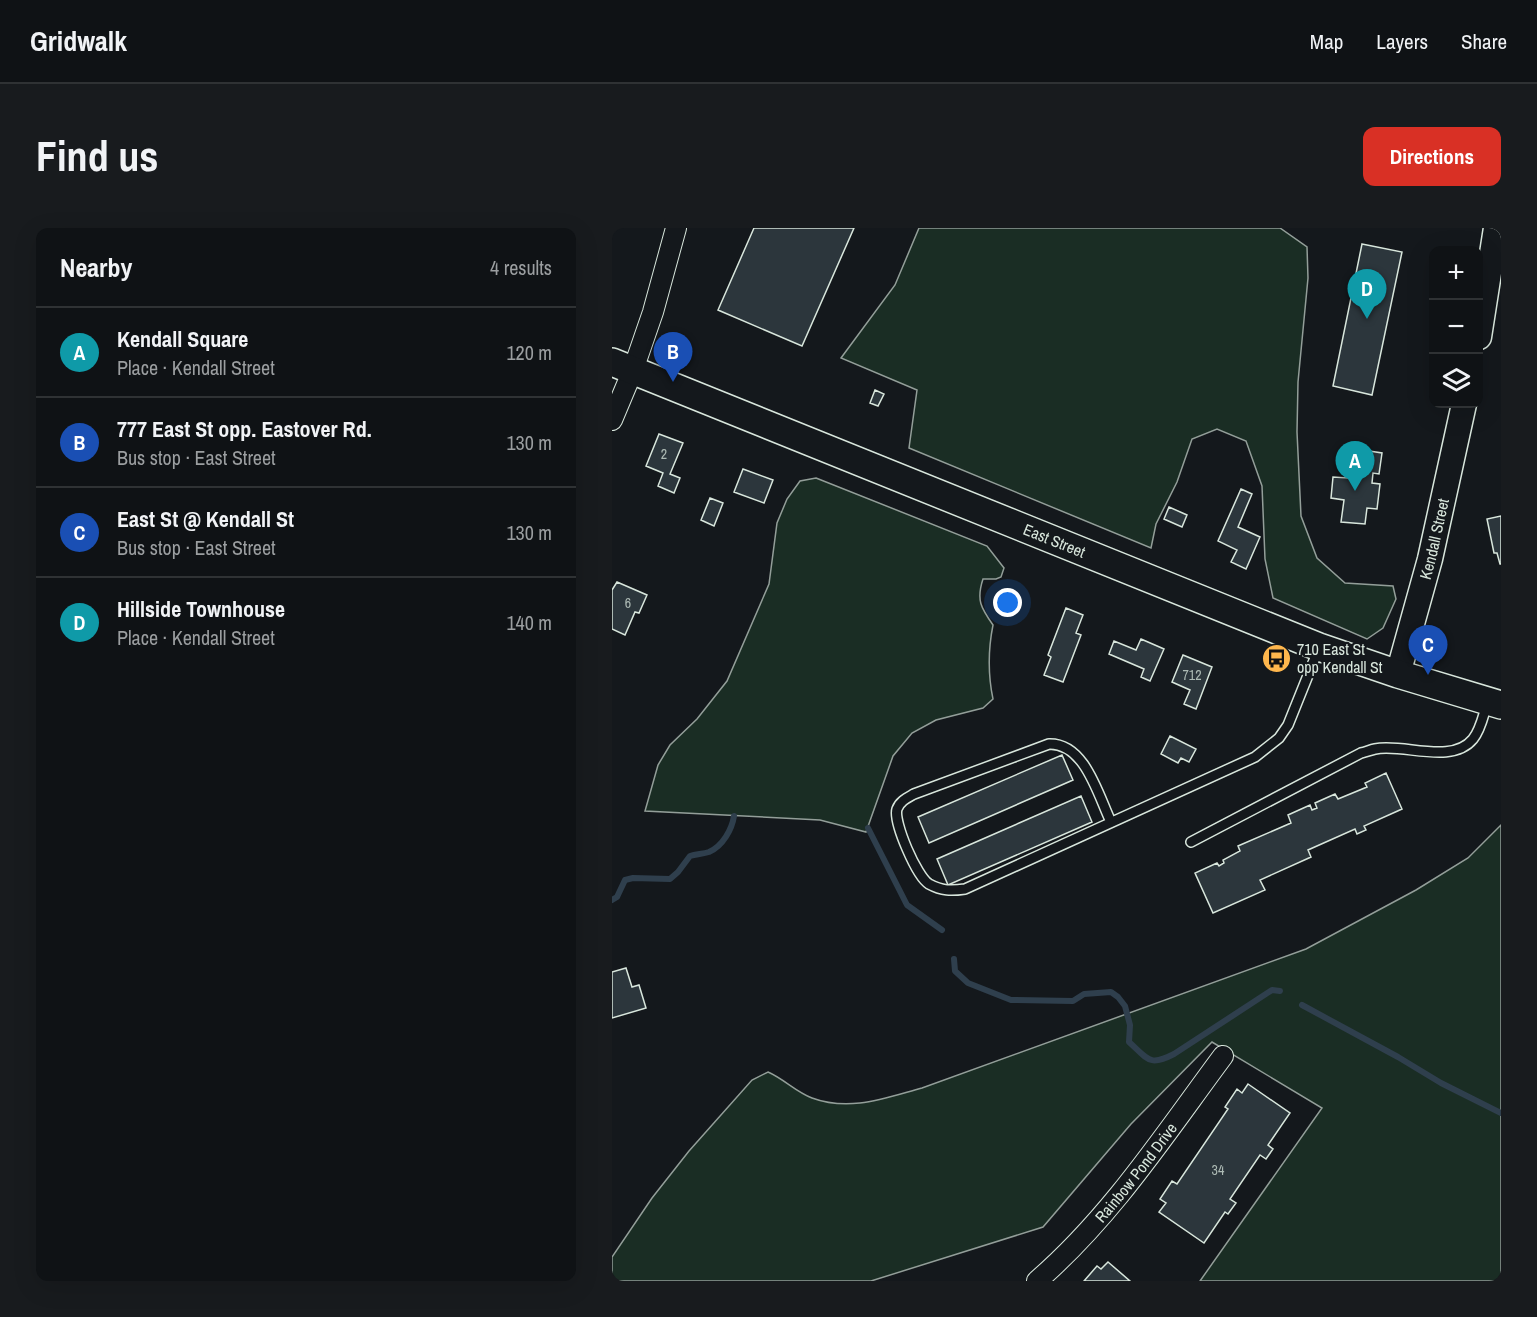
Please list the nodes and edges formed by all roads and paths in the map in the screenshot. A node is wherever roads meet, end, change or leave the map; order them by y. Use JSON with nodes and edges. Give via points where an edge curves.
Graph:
{"nodes":[{"id":1,"x":676,"y":228,"type":"edge"},
{"id":2,"x":1496,"y":228,"type":"edge"},
{"id":3,"x":1483,"y":311,"type":"edge"},
{"id":4,"x":623,"y":366,"type":"edge"},
{"id":5,"x":1463,"y":408,"type":"edge"},
{"id":6,"x":612,"y":420,"type":"edge"},
{"id":7,"x":1319,"y":647,"type":"junction"},
{"id":8,"x":1398,"y":674,"type":"junction"},
{"id":9,"x":1494,"y":703,"type":"edge"},
{"id":10,"x":1111,"y":822,"type":"junction"},
{"id":11,"x":1191,"y":842,"type":"dead end"},
{"id":12,"x":1223,"y":1056,"type":"dead end"},
{"id":13,"x":1037,"y":1281,"type":"edge"}],
"edges":[{"from":1,"to":4,"type":"street","via":[[653,312]]},
{"from":2,"to":3,"type":"street"},
{"from":4,"to":6,"type":"street"},
{"from":4,"to":7,"type":"main road","name":"East Street"},
{"from":5,"to":8,"type":"street","name":"Kendall Street","via":[[1430,559]]},
{"from":7,"to":8,"type":"main road","name":"East Street"},
{"from":7,"to":10,"type":"lane","via":[[1288,725],[1269,748]]},
{"from":8,"to":9,"type":"main road","name":"East Street"},
{"from":9,"to":11,"type":"lane","via":[[1473,741],[1460,748],[1441,752],[1375,749],[1361,753]]},
{"from":10,"to":10,"type":"lane","via":[[1080,759],[1059,744],[1048,744],[914,794],[901,801],[896,811],[919,872],[927,883],[944,891],[965,889]]},
{"from":12,"to":13,"type":"street","name":"Rainbow Pond Drive","via":[[1107,1212]]}]}
